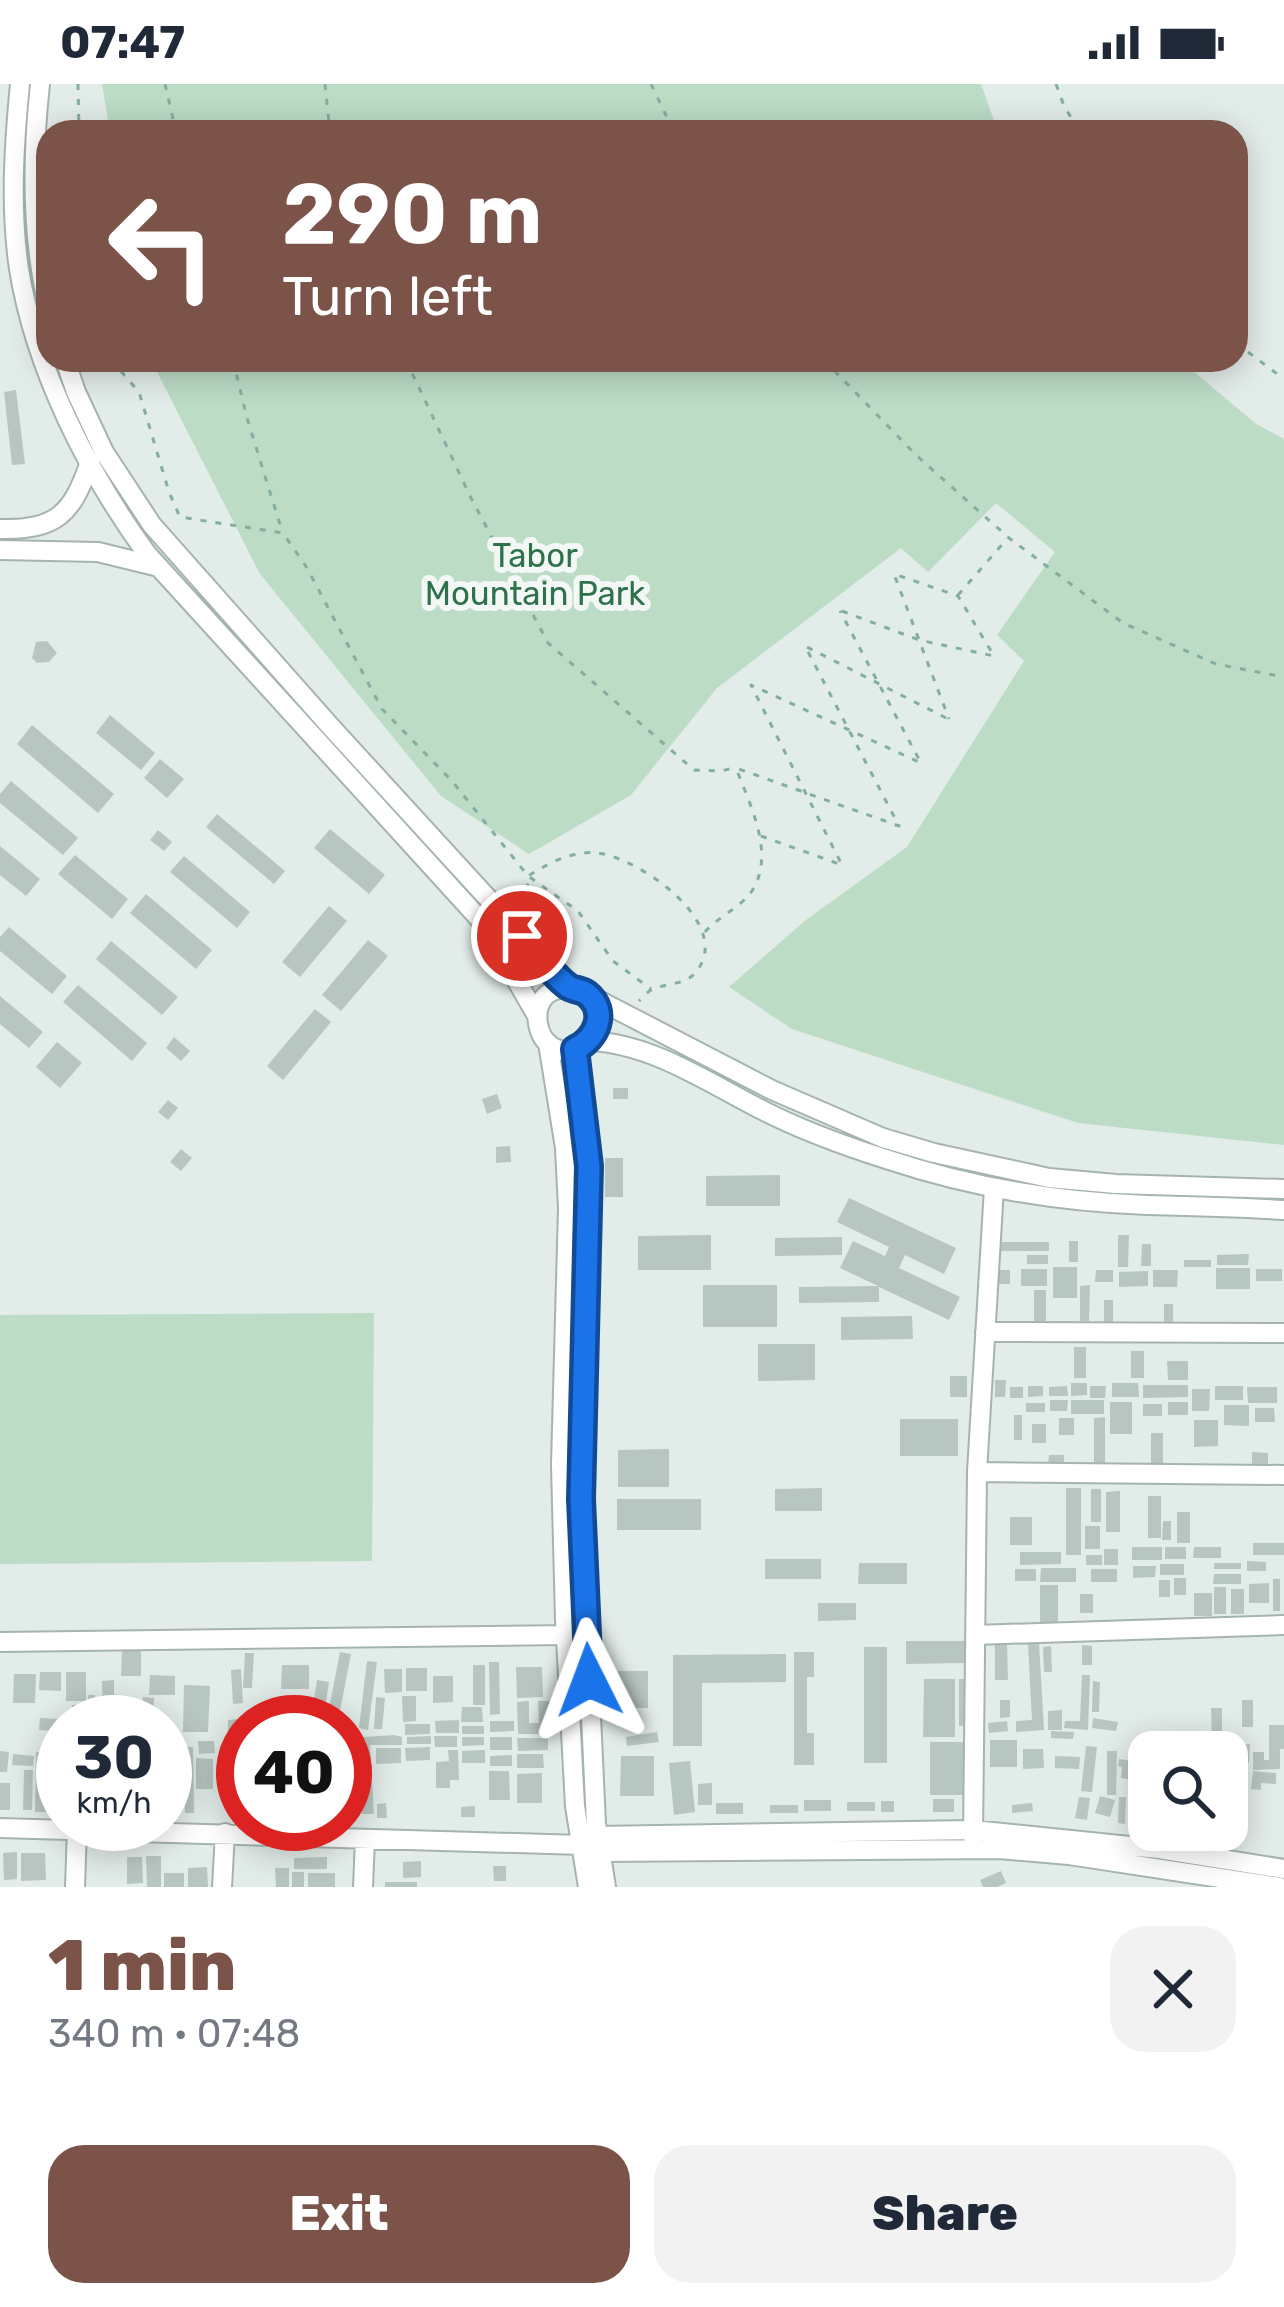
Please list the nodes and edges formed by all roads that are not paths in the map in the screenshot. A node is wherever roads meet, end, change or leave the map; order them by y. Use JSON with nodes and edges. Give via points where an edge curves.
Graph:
{"nodes":[{"id":1,"x":20,"y":84,"type":"edge"},
{"id":2,"x":40,"y":84,"type":"edge"},
{"id":3,"x":36,"y":201,"type":"edge"},
{"id":4,"x":36,"y":339,"type":"edge"},
{"id":5,"x":48,"y":372,"type":"edge"},
{"id":6,"x":69,"y":372,"type":"edge"},
{"id":7,"x":89,"y":462,"type":"junction"},
{"id":8,"x":0,"y":529,"type":"edge"},
{"id":9,"x":0,"y":550,"type":"edge"},
{"id":10,"x":159,"y":568,"type":"junction"},
{"id":11,"x":579,"y":991,"type":"junction"},
{"id":12,"x":536,"y":1016,"type":"junction"},
{"id":13,"x":548,"y":1043,"type":"junction"},
{"id":14,"x":583,"y":1045,"type":"junction"},
{"id":15,"x":994,"y":1189,"type":"junction"},
{"id":16,"x":1284,"y":1189,"type":"edge"},
{"id":17,"x":1284,"y":1210,"type":"edge"},
{"id":18,"x":985,"y":1332,"type":"junction"},
{"id":19,"x":1284,"y":1333,"type":"edge"},
{"id":20,"x":977,"y":1472,"type":"junction"},
{"id":21,"x":1284,"y":1475,"type":"edge"},
{"id":22,"x":1284,"y":1624,"type":"edge"},
{"id":23,"x":566,"y":1635,"type":"junction"},
{"id":24,"x":975,"y":1635,"type":"junction"},
{"id":25,"x":0,"y":1642,"type":"edge"},
{"id":26,"x":0,"y":1828,"type":"edge"},
{"id":27,"x":36,"y":1828,"type":"edge"},
{"id":28,"x":372,"y":1839,"type":"edge"},
{"id":29,"x":973,"y":1840,"type":"junction"},
{"id":30,"x":593,"y":1844,"type":"junction"},
{"id":31,"x":76,"y":1851,"type":"edge"},
{"id":32,"x":224,"y":1851,"type":"edge"},
{"id":33,"x":365,"y":1851,"type":"edge"},
{"id":34,"x":1284,"y":1869,"type":"edge"},
{"id":35,"x":75,"y":1887,"type":"edge"},
{"id":36,"x":222,"y":1887,"type":"edge"},
{"id":37,"x":364,"y":1887,"type":"edge"},
{"id":38,"x":588,"y":1887,"type":"edge"},
{"id":39,"x":606,"y":1887,"type":"edge"},
{"id":40,"x":1279,"y":1887,"type":"edge"}],
"edges":[{"from":1,"to":4,"type":"street","via":[[14,198],[19,269]]},
{"from":2,"to":3,"type":"street"},
{"from":5,"to":7,"type":"street"},
{"from":6,"to":11,"type":"street","via":[[104,452],[152,525]]},
{"from":7,"to":8,"type":"street","via":[[65,513],[35,528]]},
{"from":7,"to":10,"type":"street"},
{"from":9,"to":10,"type":"street","via":[[98,552]]},
{"from":10,"to":12,"type":"street","via":[[484,925]]},
{"from":11,"to":12,"type":"street","via":[[550,993]]},
{"from":11,"to":14,"type":"street","via":[[598,1012]]},
{"from":11,"to":16,"type":"street","via":[[772,1090],[934,1153],[1049,1178]]},
{"from":12,"to":13,"type":"street"},
{"from":13,"to":14,"type":"street"},
{"from":13,"to":23,"type":"street","via":[[567,1188]]},
{"from":14,"to":15,"type":"street","via":[[616,1042],[648,1052],[828,1139]]},
{"from":14,"to":30,"type":"street","via":[[589,1166],[581,1499]]},
{"from":15,"to":17,"type":"street"},
{"from":15,"to":18,"type":"street"},
{"from":18,"to":19,"type":"street"},
{"from":18,"to":20,"type":"street"},
{"from":20,"to":21,"type":"street"},
{"from":20,"to":24,"type":"street"},
{"from":22,"to":24,"type":"street"},
{"from":23,"to":25,"type":"street"},
{"from":23,"to":30,"type":"street","via":[[574,1806]]},
{"from":24,"to":29,"type":"street"},
{"from":26,"to":27,"type":"street"},
{"from":28,"to":30,"type":"street"},
{"from":29,"to":30,"type":"street"},
{"from":29,"to":34,"type":"street","via":[[1136,1846]]},
{"from":29,"to":40,"type":"street"},
{"from":30,"to":38,"type":"street"},
{"from":30,"to":39,"type":"street"},
{"from":31,"to":35,"type":"street"},
{"from":32,"to":36,"type":"street"},
{"from":33,"to":37,"type":"street"}]}
